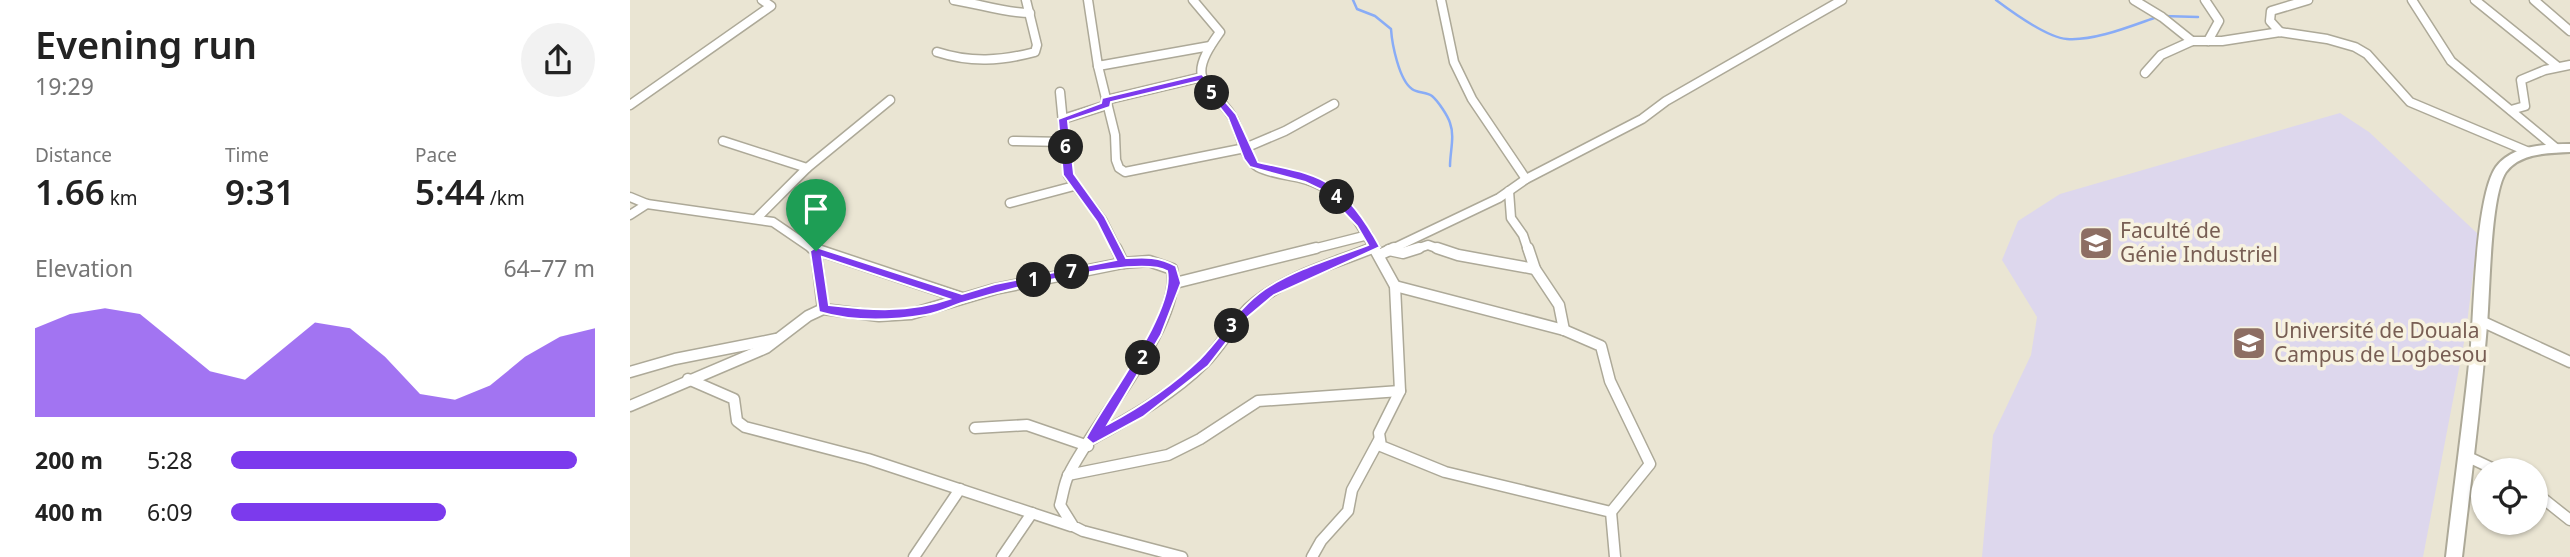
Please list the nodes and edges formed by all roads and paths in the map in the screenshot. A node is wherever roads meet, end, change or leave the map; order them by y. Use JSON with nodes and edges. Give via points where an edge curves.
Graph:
{"nodes":[{"id":1,"x":762,"y":0,"type":"edge"},
{"id":2,"x":954,"y":0,"type":"edge"},
{"id":3,"x":1026,"y":0,"type":"edge"},
{"id":4,"x":1088,"y":0,"type":"edge"},
{"id":5,"x":1193,"y":0,"type":"edge"},
{"id":6,"x":1441,"y":0,"type":"edge"},
{"id":7,"x":1842,"y":0,"type":"edge"},
{"id":8,"x":2134,"y":0,"type":"edge"},
{"id":9,"x":2205,"y":0,"type":"edge"},
{"id":10,"x":2308,"y":0,"type":"edge"},
{"id":11,"x":2412,"y":0,"type":"edge"},
{"id":12,"x":2475,"y":0,"type":"edge"},
{"id":13,"x":2534,"y":0,"type":"edge"},
{"id":14,"x":1030,"y":13,"type":"junction"},
{"id":15,"x":2570,"y":31,"type":"edge"},
{"id":16,"x":2280,"y":32,"type":"junction"},
{"id":17,"x":2192,"y":41,"type":"junction"},
{"id":18,"x":2208,"y":41,"type":"junction"},
{"id":19,"x":1210,"y":46,"type":"junction"},
{"id":20,"x":937,"y":52,"type":"dead end"},
{"id":21,"x":2570,"y":65,"type":"edge"},
{"id":22,"x":1098,"y":66,"type":"junction"},
{"id":23,"x":2557,"y":66,"type":"junction"},
{"id":24,"x":2145,"y":72,"type":"dead end"},
{"id":25,"x":1202,"y":77,"type":"junction"},
{"id":26,"x":1060,"y":92,"type":"dead end"},
{"id":27,"x":890,"y":100,"type":"dead end"},
{"id":28,"x":1106,"y":102,"type":"junction"},
{"id":29,"x":1334,"y":104,"type":"dead end"},
{"id":30,"x":630,"y":105,"type":"edge"},
{"id":31,"x":2511,"y":110,"type":"junction"},
{"id":32,"x":1063,"y":119,"type":"junction"},
{"id":33,"x":723,"y":141,"type":"dead end"},
{"id":34,"x":1013,"y":141,"type":"dead end"},
{"id":35,"x":1065,"y":142,"type":"junction"},
{"id":36,"x":1245,"y":148,"type":"junction"},
{"id":37,"x":2563,"y":148,"type":"edge"},
{"id":38,"x":2529,"y":152,"type":"junction"},
{"id":39,"x":807,"y":168,"type":"junction"},
{"id":40,"x":1526,"y":179,"type":"junction"},
{"id":41,"x":1074,"y":186,"type":"junction"},
{"id":42,"x":1509,"y":191,"type":"junction"},
{"id":43,"x":630,"y":197,"type":"edge"},
{"id":44,"x":1010,"y":203,"type":"dead end"},
{"id":45,"x":647,"y":204,"type":"junction"},
{"id":46,"x":630,"y":215,"type":"edge"},
{"id":47,"x":757,"y":218,"type":"junction"},
{"id":48,"x":1368,"y":235,"type":"junction"},
{"id":49,"x":1389,"y":250,"type":"junction"},
{"id":50,"x":816,"y":251,"type":"junction"},
{"id":51,"x":1377,"y":251,"type":"junction"},
{"id":52,"x":1123,"y":263,"type":"junction"},
{"id":53,"x":1535,"y":269,"type":"junction"},
{"id":54,"x":1175,"y":283,"type":"junction"},
{"id":55,"x":1395,"y":286,"type":"junction"},
{"id":56,"x":962,"y":298,"type":"junction"},
{"id":57,"x":823,"y":309,"type":"junction"},
{"id":58,"x":2481,"y":321,"type":"junction"},
{"id":59,"x":1564,"y":330,"type":"junction"},
{"id":60,"x":781,"y":338,"type":"junction"},
{"id":61,"x":2570,"y":362,"type":"edge"},
{"id":62,"x":630,"y":372,"type":"edge"},
{"id":63,"x":688,"y":380,"type":"junction"},
{"id":64,"x":1399,"y":391,"type":"junction"},
{"id":65,"x":630,"y":407,"type":"edge"},
{"id":66,"x":975,"y":428,"type":"dead end"},
{"id":67,"x":1379,"y":440,"type":"junction"},
{"id":68,"x":1090,"y":442,"type":"junction"},
{"id":69,"x":2466,"y":456,"type":"junction"},
{"id":70,"x":2471,"y":458,"type":"edge"},
{"id":71,"x":1068,"y":475,"type":"junction"},
{"id":72,"x":960,"y":489,"type":"junction"},
{"id":73,"x":2548,"y":503,"type":"edge"},
{"id":74,"x":1611,"y":512,"type":"junction"},
{"id":75,"x":1032,"y":513,"type":"junction"},
{"id":76,"x":2570,"y":520,"type":"edge"},
{"id":77,"x":1073,"y":526,"type":"junction"},
{"id":78,"x":914,"y":557,"type":"edge"},
{"id":79,"x":1002,"y":557,"type":"edge"},
{"id":80,"x":1182,"y":557,"type":"edge"},
{"id":81,"x":1312,"y":557,"type":"edge"},
{"id":82,"x":1615,"y":557,"type":"edge"},
{"id":83,"x":2454,"y":557,"type":"edge"}],
"edges":[{"from":1,"to":30,"type":"street","via":[[771,6]]},
{"from":2,"to":14,"type":"street","via":[[1008,13]]},
{"from":3,"to":14,"type":"street"},
{"from":4,"to":22,"type":"street"},
{"from":5,"to":19,"type":"street","via":[[1220,32]]},
{"from":6,"to":40,"type":"street","via":[[1454,62],[1472,99]]},
{"from":7,"to":40,"type":"street","via":[[1642,119]]},
{"from":8,"to":17,"type":"street"},
{"from":9,"to":18,"type":"street","via":[[2219,21]]},
{"from":10,"to":16,"type":"street","via":[[2271,11],[2270,21]]},
{"from":11,"to":31,"type":"street","via":[[2451,61]]},
{"from":12,"to":23,"type":"street"},
{"from":13,"to":15,"type":"street"},
{"from":14,"to":20,"type":"street","via":[[1035,52],[968,62]]},
{"from":16,"to":18,"type":"street"},
{"from":16,"to":38,"type":"street","via":[[2356,47],[2371,57],[2410,102]]},
{"from":17,"to":18,"type":"street"},
{"from":17,"to":24,"type":"street","via":[[2161,55]]},
{"from":19,"to":22,"type":"street"},
{"from":19,"to":25,"type":"street"},
{"from":21,"to":23,"type":"street"},
{"from":22,"to":28,"type":"street"},
{"from":23,"to":31,"type":"street","via":[[2521,80],[2525,106]]},
{"from":25,"to":28,"type":"street"},
{"from":25,"to":36,"type":"street","via":[[1233,117]]},
{"from":26,"to":32,"type":"street"},
{"from":27,"to":39,"type":"street"},
{"from":28,"to":32,"type":"street"},
{"from":28,"to":36,"type":"street","via":[[1116,160],[1125,172]]},
{"from":29,"to":36,"type":"street"},
{"from":31,"to":37,"type":"street"},
{"from":32,"to":35,"type":"street"},
{"from":33,"to":39,"type":"street"},
{"from":34,"to":35,"type":"street"},
{"from":35,"to":41,"type":"street","via":[[1068,175]]},
{"from":36,"to":48,"type":"street","via":[[1260,168],[1328,188]]},
{"from":37,"to":38,"type":"main road"},
{"from":38,"to":58,"type":"main road","via":[[2509,163],[2496,178]]},
{"from":39,"to":47,"type":"street"},
{"from":40,"to":42,"type":"street"},
{"from":41,"to":44,"type":"street"},
{"from":41,"to":52,"type":"street","via":[[1101,220]]},
{"from":42,"to":49,"type":"street"},
{"from":42,"to":53,"type":"street","via":[[1509,215],[1523,235]]},
{"from":43,"to":45,"type":"street"},
{"from":45,"to":46,"type":"street"},
{"from":45,"to":47,"type":"street"},
{"from":47,"to":50,"type":"street","via":[[783,226]]},
{"from":48,"to":51,"type":"street"},
{"from":48,"to":54,"type":"street"},
{"from":49,"to":51,"type":"street"},
{"from":49,"to":53,"type":"street","via":[[1403,253],[1428,245]]},
{"from":50,"to":56,"type":"street"},
{"from":50,"to":57,"type":"street"},
{"from":51,"to":55,"type":"street"},
{"from":51,"to":68,"type":"street","via":[[1303,275],[1270,292],[1239,317],[1204,363],[1139,413]]},
{"from":52,"to":54,"type":"street","via":[[1162,263],[1172,269]]},
{"from":52,"to":56,"type":"street"},
{"from":53,"to":59,"type":"street","via":[[1559,305]]},
{"from":54,"to":68,"type":"street","via":[[1147,351]]},
{"from":55,"to":59,"type":"street"},
{"from":55,"to":64,"type":"street"},
{"from":56,"to":57,"type":"street","via":[[893,316]]},
{"from":57,"to":60,"type":"street"},
{"from":58,"to":61,"type":"street"},
{"from":58,"to":69,"type":"main road"},
{"from":59,"to":74,"type":"street","via":[[1601,346],[1610,381],[1650,461]]},
{"from":60,"to":62,"type":"street"},
{"from":60,"to":63,"type":"street"},
{"from":63,"to":65,"type":"street"},
{"from":63,"to":72,"type":"street","via":[[729,395],[736,404],[737,421],[745,427]]},
{"from":64,"to":67,"type":"street"},
{"from":64,"to":71,"type":"street","via":[[1258,401],[1168,455]]},
{"from":66,"to":68,"type":"street","via":[[1027,425]]},
{"from":67,"to":74,"type":"street","via":[[1386,450],[1445,472]]},
{"from":67,"to":81,"type":"street","via":[[1348,510]]},
{"from":68,"to":71,"type":"street"},
{"from":69,"to":70,"type":"street"},
{"from":69,"to":83,"type":"main road"},
{"from":71,"to":77,"type":"street","via":[[1060,505]]},
{"from":72,"to":75,"type":"street"},
{"from":72,"to":78,"type":"street"},
{"from":73,"to":76,"type":"street"},
{"from":74,"to":82,"type":"street"},
{"from":75,"to":77,"type":"street"},
{"from":75,"to":79,"type":"street"},
{"from":77,"to":80,"type":"street"}]}
